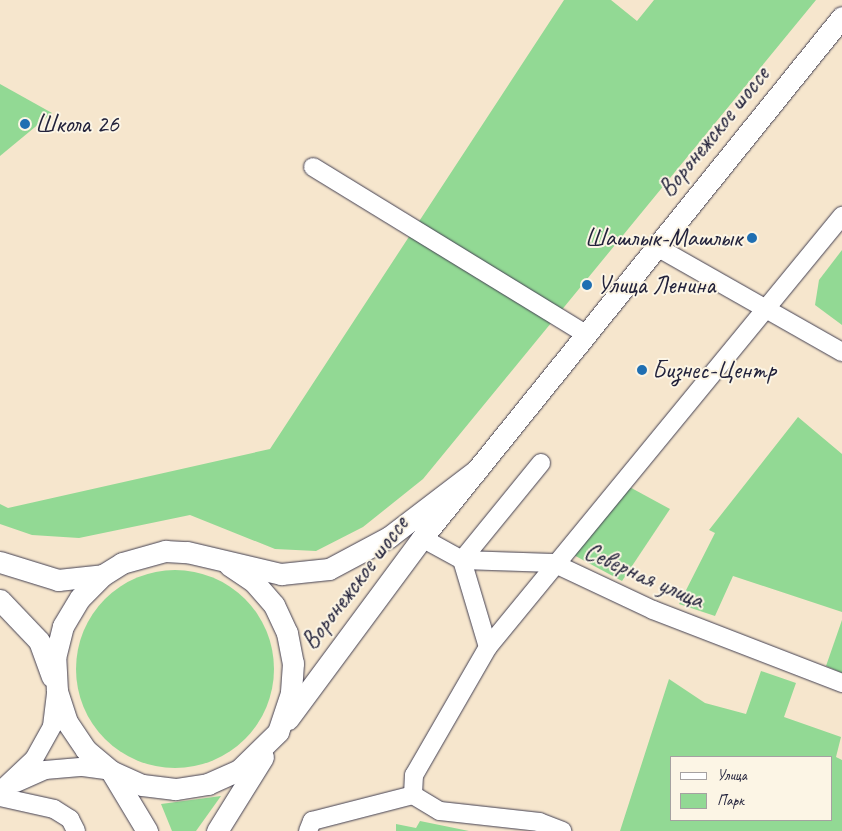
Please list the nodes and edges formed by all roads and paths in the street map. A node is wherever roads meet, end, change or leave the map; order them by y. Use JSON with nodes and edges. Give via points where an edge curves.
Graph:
{"nodes":[{"id":1,"x":842,"y":17,"type":"edge"},
{"id":2,"x":313,"y":167,"type":"dead end"},
{"id":3,"x":842,"y":216,"type":"edge"},
{"id":4,"x":657,"y":247,"type":"junction"},
{"id":5,"x":767,"y":310,"type":"junction"},
{"id":6,"x":586,"y":334,"type":"junction"},
{"id":7,"x":842,"y":352,"type":"edge"},
{"id":8,"x":541,"y":462,"type":"dead end"},
{"id":9,"x":478,"y":468,"type":"junction"},
{"id":10,"x":422,"y":538,"type":"junction"},
{"id":11,"x":462,"y":560,"type":"junction"},
{"id":12,"x":0,"y":562,"type":"edge"},
{"id":13,"x":553,"y":562,"type":"junction"},
{"id":14,"x":229,"y":564,"type":"junction"},
{"id":15,"x":103,"y":575,"type":"junction"},
{"id":16,"x":0,"y":600,"type":"edge"},
{"id":17,"x":488,"y":647,"type":"junction"},
{"id":18,"x":842,"y":683,"type":"edge"},
{"id":19,"x":56,"y":691,"type":"junction"},
{"id":20,"x":278,"y":732,"type":"junction"},
{"id":21,"x":111,"y":772,"type":"junction"},
{"id":22,"x":0,"y":791,"type":"edge"},
{"id":23,"x":413,"y":795,"type":"junction"},
{"id":24,"x":0,"y":797,"type":"edge"},
{"id":25,"x":73,"y":825,"type":"edge"},
{"id":26,"x":87,"y":831,"type":"edge"},
{"id":27,"x":147,"y":831,"type":"edge"},
{"id":28,"x":217,"y":831,"type":"edge"},
{"id":29,"x":308,"y":831,"type":"edge"},
{"id":30,"x":562,"y":831,"type":"edge"}],
"edges":[{"from":1,"to":4,"type":"main road","name":"Воронежское шоссе"},
{"from":2,"to":6,"type":"street"},
{"from":3,"to":5,"type":"street"},
{"from":4,"to":5,"type":"street"},
{"from":4,"to":6,"type":"main road","name":"Воронежское шоссе"},
{"from":5,"to":7,"type":"street"},
{"from":5,"to":13,"type":"street"},
{"from":6,"to":9,"type":"main road","name":"Воронежское шоссе"},
{"from":8,"to":11,"type":"street"},
{"from":9,"to":10,"type":"main road","name":"Воронежское шоссе"},
{"from":9,"to":14,"type":"main road","name":"Воронежское шоссе","via":[[389,537],[328,569],[281,574]]},
{"from":10,"to":11,"type":"street","name":"Северная улица"},
{"from":10,"to":20,"type":"main road","name":"Воронежское шоссе"},
{"from":11,"to":13,"type":"street","name":"Северная улица"},
{"from":11,"to":17,"type":"street"},
{"from":12,"to":15,"type":"main road","via":[[58,580]]},
{"from":13,"to":17,"type":"street"},
{"from":13,"to":18,"type":"street","name":"Северная улица","via":[[653,610]]},
{"from":14,"to":15,"type":"main road","name":"Воронежское шоссе","via":[[208,556],[165,551],[122,563]]},
{"from":14,"to":20,"type":"main road","name":"Воронежское шоссе","via":[[254,582],[274,605],[287,633],[293,663],[291,693]]},
{"from":15,"to":19,"type":"main road","name":"Воронежское шоссе","via":[[80,598],[63,626],[55,658]]},
{"from":16,"to":19,"type":"main road","via":[[39,641]]},
{"from":17,"to":23,"type":"street","via":[[414,775]]},
{"from":19,"to":21,"type":"main road","name":"Воронежское шоссе","via":[[67,722],[86,750]]},
{"from":19,"to":22,"type":"street","via":[[52,726],[34,759]]},
{"from":20,"to":21,"type":"main road","name":"Воронежское шоссе","via":[[239,770],[208,784],[159,787]]},
{"from":20,"to":28,"type":"main road","name":"Воронежское шоссе"},
{"from":21,"to":22,"type":"street","via":[[84,766],[45,770]]},
{"from":21,"to":27,"type":"main road","name":"Воронежское шоссе"},
{"from":23,"to":29,"type":"street","via":[[312,821]]},
{"from":23,"to":30,"type":"street","via":[[440,811],[539,822]]},
{"from":24,"to":25,"type":"street","via":[[54,809]]},
{"from":25,"to":26,"type":"street"}]}
